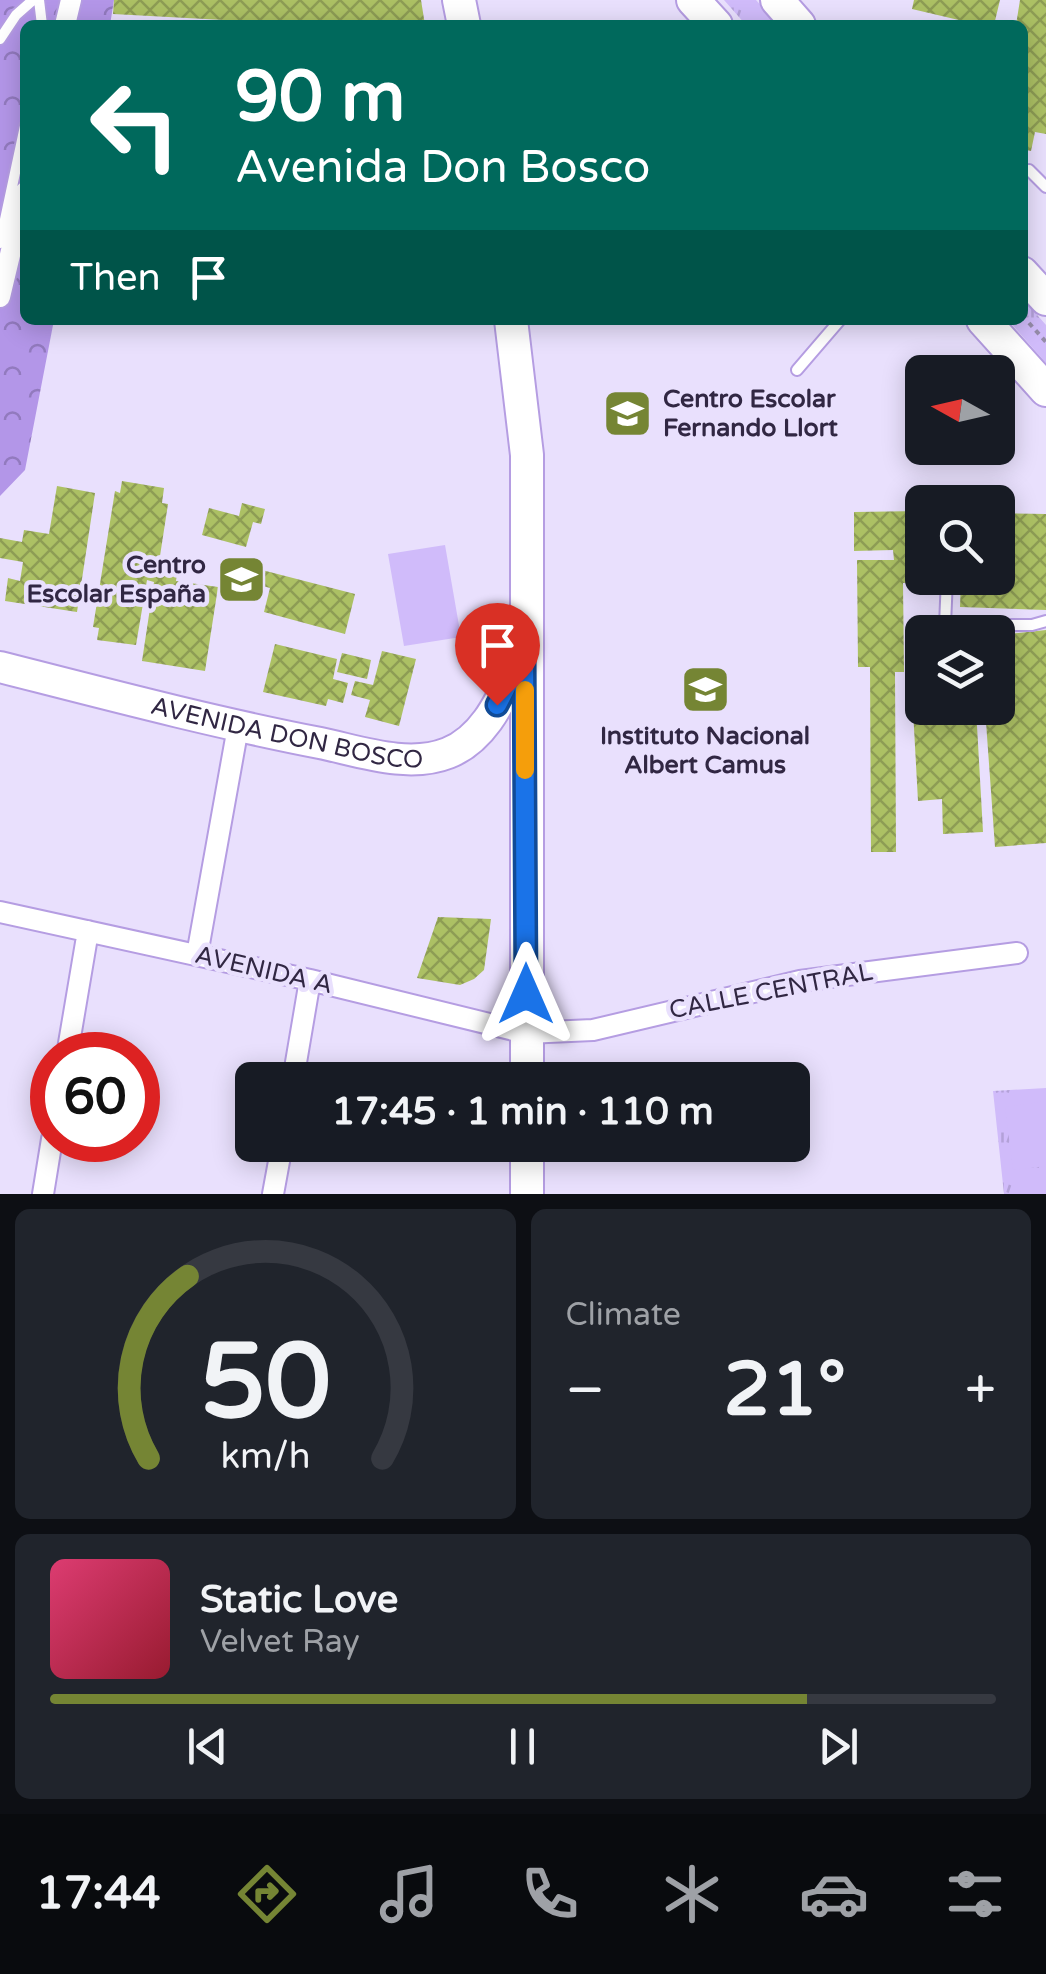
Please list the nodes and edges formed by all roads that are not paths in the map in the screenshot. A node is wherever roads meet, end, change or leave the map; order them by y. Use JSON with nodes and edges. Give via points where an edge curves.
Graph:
{"nodes":[{"id":1,"x":36,"y":0,"type":"edge"},
{"id":2,"x":693,"y":0,"type":"edge"},
{"id":3,"x":777,"y":0,"type":"edge"},
{"id":4,"x":711,"y":20,"type":"edge"},
{"id":5,"x":795,"y":20,"type":"edge"},
{"id":6,"x":0,"y":39,"type":"edge"},
{"id":7,"x":20,"y":150,"type":"edge"},
{"id":8,"x":1029,"y":170,"type":"dead end"},
{"id":9,"x":1046,"y":187,"type":"edge"},
{"id":10,"x":20,"y":213,"type":"edge"},
{"id":11,"x":0,"y":244,"type":"edge"},
{"id":12,"x":1028,"y":280,"type":"edge"},
{"id":13,"x":0,"y":297,"type":"edge"},
{"id":14,"x":1046,"y":299,"type":"edge"},
{"id":15,"x":511,"y":325,"type":"edge"},
{"id":16,"x":836,"y":325,"type":"edge"},
{"id":17,"x":988,"y":325,"type":"edge"},
{"id":18,"x":796,"y":370,"type":"dead end"},
{"id":19,"x":1046,"y":390,"type":"edge"},
{"id":20,"x":947,"y":595,"type":"edge"},
{"id":21,"x":1046,"y":621,"type":"edge"},
{"id":22,"x":524,"y":652,"type":"junction"},
{"id":23,"x":0,"y":668,"type":"edge"},
{"id":24,"x":238,"y":727,"type":"junction"},
{"id":25,"x":0,"y":912,"type":"edge"},
{"id":26,"x":88,"y":932,"type":"junction"},
{"id":27,"x":1018,"y":952,"type":"dead end"},
{"id":28,"x":196,"y":955,"type":"junction"},
{"id":29,"x":310,"y":980,"type":"junction"},
{"id":30,"x":71,"y":1032,"type":"edge"},
{"id":31,"x":526,"y":1032,"type":"junction"},
{"id":32,"x":296,"y":1062,"type":"edge"},
{"id":33,"x":527,"y":1062,"type":"edge"},
{"id":34,"x":48,"y":1162,"type":"edge"},
{"id":35,"x":279,"y":1162,"type":"edge"},
{"id":36,"x":527,"y":1162,"type":"edge"},
{"id":37,"x":43,"y":1194,"type":"edge"},
{"id":38,"x":273,"y":1194,"type":"edge"},
{"id":39,"x":528,"y":1194,"type":"edge"}],
"edges":[{"from":1,"to":6,"type":"lane"},
{"from":2,"to":4,"type":"main road"},
{"from":3,"to":5,"type":"main road"},
{"from":7,"to":11,"type":"lane"},
{"from":8,"to":9,"type":"lane"},
{"from":10,"to":13,"type":"street"},
{"from":12,"to":14,"type":"main road"},
{"from":15,"to":22,"type":"main road","via":[[527,455]]},
{"from":16,"to":18,"type":"lane"},
{"from":17,"to":19,"type":"main road"},
{"from":20,"to":21,"type":"lane","via":[[946,625]]},
{"from":22,"to":24,"type":"main road","name":"AVENIDA DON BOSCO","via":[[487,722],[470,740],[438,756],[390,757]]},
{"from":22,"to":31,"type":"main road"},
{"from":23,"to":24,"type":"main road","name":"AVENIDA DON BOSCO"},
{"from":24,"to":28,"type":"street"},
{"from":25,"to":26,"type":"street","name":"AVENIDA A"},
{"from":26,"to":28,"type":"street","name":"AVENIDA A"},
{"from":26,"to":30,"type":"street"},
{"from":27,"to":31,"type":"street","name":"CALLE CENTRAL","via":[[800,980],[593,1030]]},
{"from":28,"to":29,"type":"street","name":"AVENIDA A"},
{"from":29,"to":31,"type":"street","name":"AVENIDA A"},
{"from":29,"to":32,"type":"street"},
{"from":31,"to":33,"type":"main road"},
{"from":34,"to":37,"type":"street"},
{"from":35,"to":38,"type":"street"},
{"from":36,"to":39,"type":"main road"}]}
